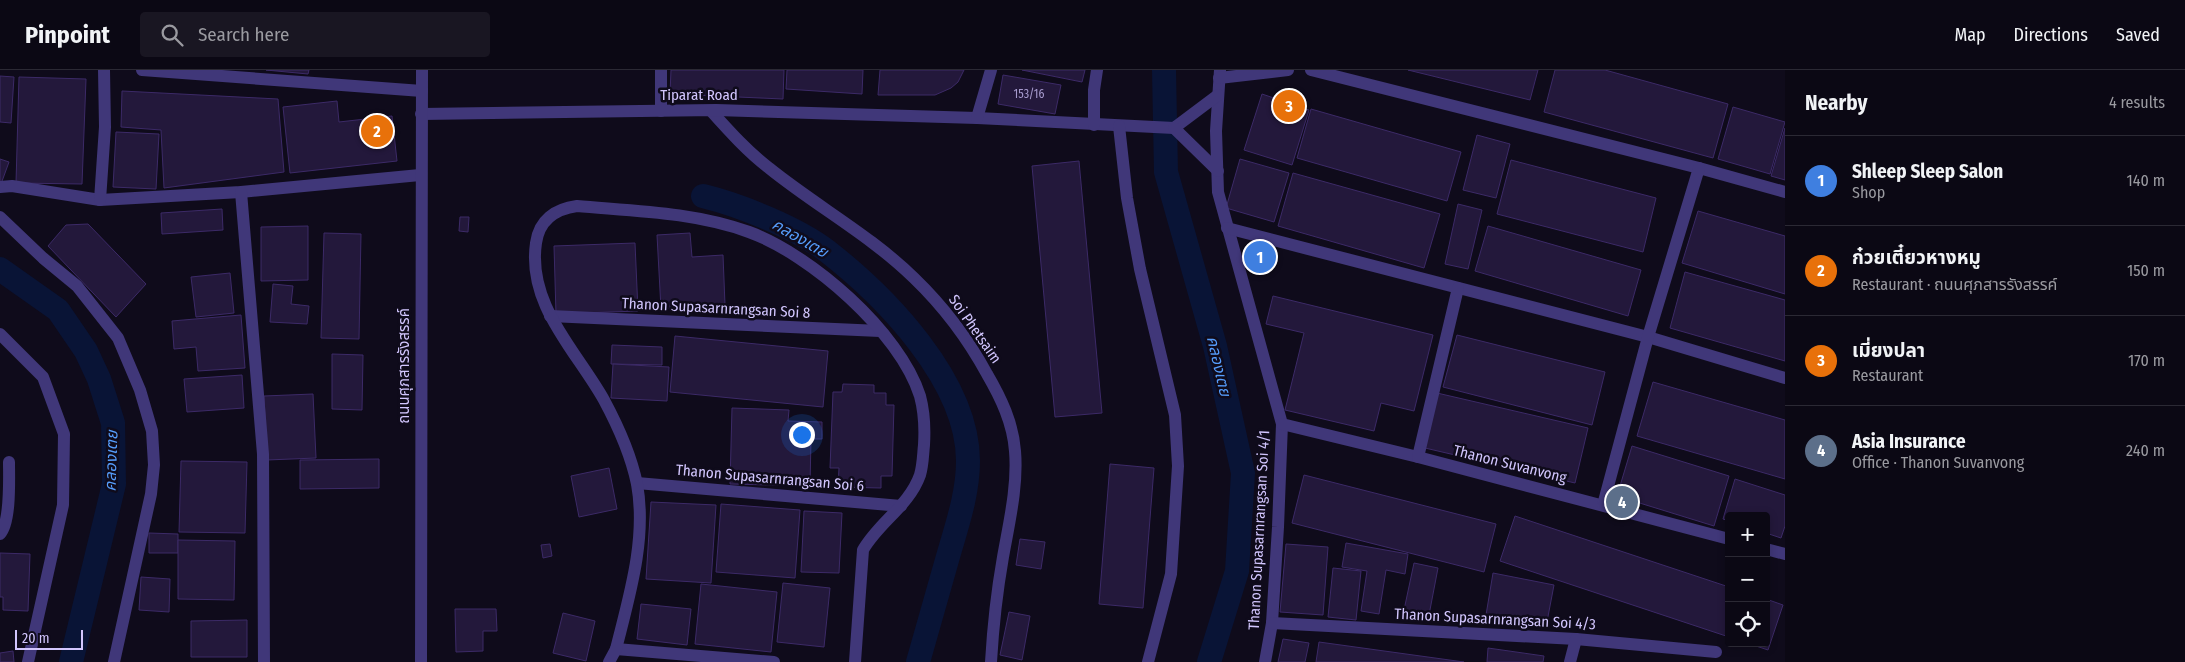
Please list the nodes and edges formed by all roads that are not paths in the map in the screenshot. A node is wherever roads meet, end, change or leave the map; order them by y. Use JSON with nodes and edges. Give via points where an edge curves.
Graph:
{"nodes":[{"id":1,"x":104,"y":70,"type":"edge"},
{"id":2,"x":142,"y":70,"type":"edge"},
{"id":3,"x":422,"y":70,"type":"edge"},
{"id":4,"x":660,"y":70,"type":"edge"},
{"id":5,"x":991,"y":70,"type":"edge"},
{"id":6,"x":1097,"y":70,"type":"edge"},
{"id":7,"x":1288,"y":70,"type":"edge"},
{"id":8,"x":1311,"y":70,"type":"edge"},
{"id":9,"x":1220,"y":74,"type":"edge"},
{"id":10,"x":422,"y":91,"type":"junction"},
{"id":11,"x":1218,"y":95,"type":"junction"},
{"id":12,"x":660,"y":110,"type":"junction"},
{"id":13,"x":712,"y":112,"type":"junction"},
{"id":14,"x":422,"y":114,"type":"junction"},
{"id":15,"x":977,"y":118,"type":"junction"},
{"id":16,"x":1094,"y":126,"type":"junction"},
{"id":17,"x":1125,"y":126,"type":"junction"},
{"id":18,"x":1174,"y":128,"type":"junction"},
{"id":19,"x":1699,"y":168,"type":"junction"},
{"id":20,"x":1218,"y":171,"type":"junction"},
{"id":21,"x":420,"y":175,"type":"junction"},
{"id":22,"x":0,"y":187,"type":"edge"},
{"id":23,"x":241,"y":192,"type":"junction"},
{"id":24,"x":1785,"y":192,"type":"edge"},
{"id":25,"x":100,"y":200,"type":"junction"},
{"id":26,"x":0,"y":217,"type":"edge"},
{"id":27,"x":1227,"y":228,"type":"junction"},
{"id":28,"x":1458,"y":288,"type":"junction"},
{"id":29,"x":550,"y":316,"type":"junction"},
{"id":30,"x":880,"y":331,"type":"junction"},
{"id":31,"x":0,"y":334,"type":"edge"},
{"id":32,"x":1648,"y":338,"type":"junction"},
{"id":33,"x":1785,"y":378,"type":"edge"},
{"id":34,"x":1282,"y":424,"type":"junction"},
{"id":35,"x":1418,"y":457,"type":"junction"},
{"id":36,"x":10,"y":462,"type":"dead end"},
{"id":37,"x":637,"y":483,"type":"junction"},
{"id":38,"x":1603,"y":505,"type":"junction"},
{"id":39,"x":901,"y":506,"type":"junction"},
{"id":40,"x":0,"y":534,"type":"edge"},
{"id":41,"x":1725,"y":538,"type":"edge"},
{"id":42,"x":1770,"y":550,"type":"edge"},
{"id":43,"x":1785,"y":554,"type":"edge"},
{"id":44,"x":1272,"y":623,"type":"junction"},
{"id":45,"x":1576,"y":639,"type":"junction"},
{"id":46,"x":616,"y":649,"type":"junction"},
{"id":47,"x":1716,"y":652,"type":"dead end"},
{"id":48,"x":28,"y":662,"type":"edge"},
{"id":49,"x":114,"y":662,"type":"edge"},
{"id":50,"x":264,"y":662,"type":"edge"},
{"id":51,"x":421,"y":662,"type":"edge"},
{"id":52,"x":609,"y":662,"type":"edge"},
{"id":53,"x":774,"y":662,"type":"edge"},
{"id":54,"x":855,"y":662,"type":"edge"},
{"id":55,"x":991,"y":662,"type":"edge"},
{"id":56,"x":1148,"y":662,"type":"edge"},
{"id":57,"x":1265,"y":662,"type":"edge"},
{"id":58,"x":1570,"y":662,"type":"edge"}],
"edges":[{"from":1,"to":25,"type":"street","via":[[105,128]]},
{"from":2,"to":10,"type":"street"},
{"from":3,"to":10,"type":"street","name":"ถนนศุภสารรังสรรค์"},
{"from":4,"to":12,"type":"street"},
{"from":5,"to":15,"type":"street"},
{"from":6,"to":16,"type":"street"},
{"from":7,"to":9,"type":"street"},
{"from":8,"to":19,"type":"street"},
{"from":9,"to":11,"type":"street","name":"Thanon Supasarnrangsan Soi 4/1"},
{"from":10,"to":14,"type":"street","name":"ถนนศุภสารรังสรรค์"},
{"from":11,"to":18,"type":"street"},
{"from":11,"to":20,"type":"street","name":"Thanon Supasarnrangsan Soi 4/1"},
{"from":12,"to":13,"type":"street","name":"Tiparat Road"},
{"from":12,"to":14,"type":"street","name":"Tiparat Road"},
{"from":13,"to":15,"type":"street","name":"Tiparat Road"},
{"from":13,"to":55,"type":"street","name":"Soi Phetsaim","via":[[743,147],[769,169],[914,277],[977,354],[997,390],[1011,424],[1015,474]]},
{"from":14,"to":21,"type":"street","name":"ถนนศุภสารรังสรรค์"},
{"from":15,"to":16,"type":"street","name":"Tiparat Road"},
{"from":16,"to":17,"type":"street","name":"Tiparat Road"},
{"from":17,"to":18,"type":"street","name":"Tiparat Road"},
{"from":17,"to":56,"type":"street","via":[[1126,198],[1175,416],[1178,466],[1171,574]]},
{"from":18,"to":20,"type":"street"},
{"from":19,"to":24,"type":"street"},
{"from":19,"to":32,"type":"street"},
{"from":20,"to":27,"type":"street","name":"Thanon Supasarnrangsan Soi 4/1","via":[[1218,192]]},
{"from":21,"to":23,"type":"street"},
{"from":21,"to":51,"type":"street","name":"ถนนศุภสารรังสรรค์"},
{"from":22,"to":25,"type":"street","via":[[12,186]]},
{"from":23,"to":25,"type":"street"},
{"from":23,"to":50,"type":"street","via":[[263,454]]},
{"from":26,"to":49,"type":"street","via":[[76,286],[118,338],[140,390],[152,431],[154,464],[151,494]]},
{"from":27,"to":28,"type":"street"},
{"from":27,"to":34,"type":"street","name":"Thanon Supasarnrangsan Soi 4/1"},
{"from":28,"to":32,"type":"street"},
{"from":28,"to":35,"type":"street"},
{"from":29,"to":30,"type":"street","name":"Thanon Supasarnrangsan Soi 8"},
{"from":29,"to":30,"type":"street","via":[[536,276],[537,234],[542,224],[557,210],[577,206],[710,220],[749,232],[782,246],[811,265],[840,288]]},
{"from":29,"to":37,"type":"street","via":[[604,400],[622,437]]},
{"from":30,"to":39,"type":"street","via":[[913,378],[924,415],[921,473]]},
{"from":31,"to":48,"type":"street","via":[[43,377],[64,434],[63,505]]},
{"from":32,"to":33,"type":"street"},
{"from":32,"to":38,"type":"street"},
{"from":34,"to":35,"type":"street","name":"Thanon Suvanvong"},
{"from":34,"to":44,"type":"street","name":"Thanon Supasarnrangsan Soi 4/1"},
{"from":35,"to":38,"type":"street","name":"Thanon Suvanvong"},
{"from":36,"to":40,"type":"street","via":[[4,530]]},
{"from":37,"to":39,"type":"street","name":"Thanon Supasarnrangsan Soi 6"},
{"from":37,"to":46,"type":"street","via":[[640,505],[637,553]]},
{"from":38,"to":41,"type":"street","name":"Thanon Suvanvong"},
{"from":39,"to":54,"type":"street","via":[[863,550]]},
{"from":42,"to":43,"type":"street"},
{"from":44,"to":45,"type":"street","name":"Thanon Supasarnrangsan Soi 4/3"},
{"from":44,"to":57,"type":"street","name":"Thanon Supasarnrangsan Soi 4/1"},
{"from":45,"to":47,"type":"street","name":"Thanon Supasarnrangsan Soi 4/3"},
{"from":45,"to":58,"type":"street"},
{"from":46,"to":52,"type":"street"},
{"from":46,"to":53,"type":"street"}]}
